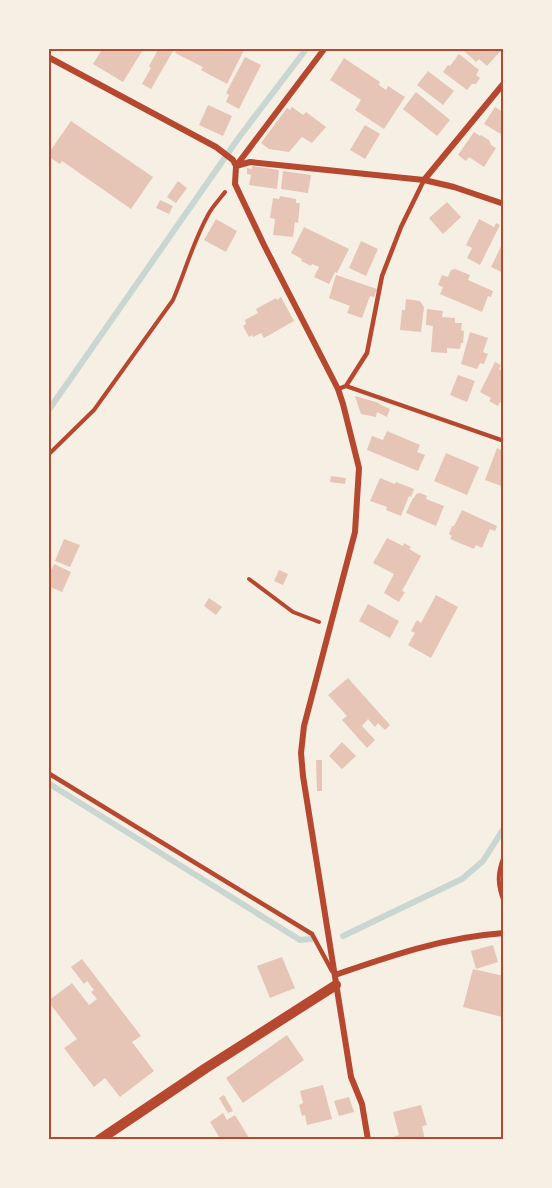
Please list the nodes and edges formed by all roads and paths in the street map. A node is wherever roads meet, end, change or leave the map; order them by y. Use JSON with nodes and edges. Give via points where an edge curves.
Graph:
{"nodes":[{"id":1,"x":325,"y":48,"type":"edge"},
{"id":2,"x":48,"y":57,"type":"edge"},
{"id":3,"x":504,"y":83,"type":"edge"},
{"id":4,"x":234,"y":163,"type":"junction"},
{"id":5,"x":424,"y":180,"type":"junction"},
{"id":6,"x":504,"y":204,"type":"edge"},
{"id":7,"x":346,"y":386,"type":"junction"},
{"id":8,"x":338,"y":389,"type":"junction"},
{"id":9,"x":504,"y":441,"type":"edge"},
{"id":10,"x":48,"y":455,"type":"edge"},
{"id":11,"x":249,"y":579,"type":"dead end"},
{"id":12,"x":331,"y":627,"type":"junction"},
{"id":13,"x":48,"y":773,"type":"edge"},
{"id":14,"x":504,"y":856,"type":"edge"},
{"id":15,"x":504,"y":902,"type":"edge"},
{"id":16,"x":504,"y":933,"type":"edge"},
{"id":17,"x":335,"y":980,"type":"junction"},
{"id":18,"x":99,"y":1140,"type":"edge"},
{"id":19,"x":368,"y":1140,"type":"edge"}],
"edges":[{"from":1,"to":4,"type":"street"},
{"from":2,"to":4,"type":"street","via":[[216,147]]},
{"from":3,"to":5,"type":"street"},
{"from":4,"to":5,"type":"street"},
{"from":4,"to":8,"type":"street","via":[[235,184]]},
{"from":4,"to":10,"type":"path","via":[[231,187],[208,214],[173,300],[94,410]]},
{"from":5,"to":6,"type":"street"},
{"from":5,"to":7,"type":"lane","via":[[382,276],[367,353]]},
{"from":7,"to":8,"type":"lane"},
{"from":7,"to":9,"type":"lane"},
{"from":8,"to":12,"type":"street","via":[[359,468],[355,532]]},
{"from":11,"to":12,"type":"path","via":[[293,612]]},
{"from":12,"to":17,"type":"street","via":[[304,726],[302,753]]},
{"from":13,"to":17,"type":"lane","via":[[312,934]]},
{"from":14,"to":15,"type":"path","via":[[498,870]]},
{"from":16,"to":17,"type":"street","via":[[427,945]]},
{"from":17,"to":18,"type":"street"},
{"from":17,"to":19,"type":"street","via":[[351,1077],[362,1104]]}]}
